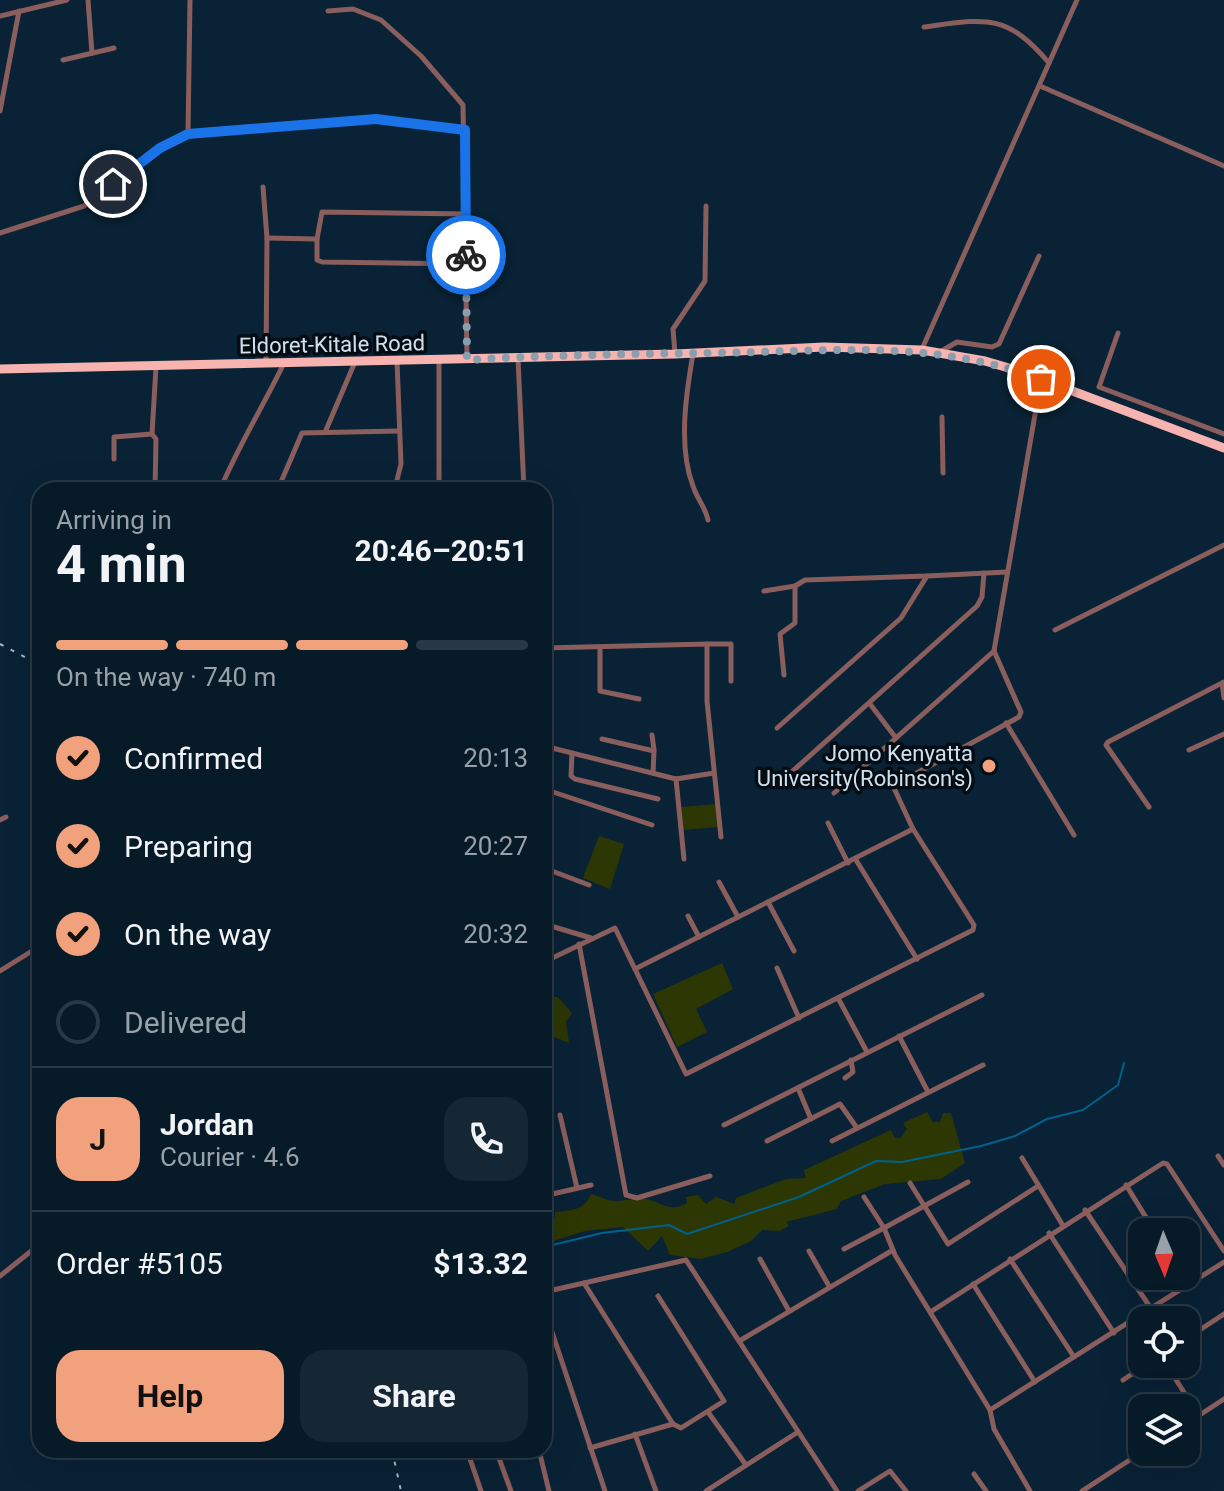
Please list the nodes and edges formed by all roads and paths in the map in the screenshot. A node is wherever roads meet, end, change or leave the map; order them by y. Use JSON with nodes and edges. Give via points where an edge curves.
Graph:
{"nodes":[{"id":1,"x":67,"y":0,"type":"edge"},
{"id":2,"x":88,"y":0,"type":"edge"},
{"id":3,"x":190,"y":0,"type":"edge"},
{"id":4,"x":1077,"y":0,"type":"edge"},
{"id":5,"x":19,"y":11,"type":"junction"},
{"id":6,"x":328,"y":11,"type":"dead end"},
{"id":7,"x":0,"y":16,"type":"edge"},
{"id":8,"x":924,"y":27,"type":"dead end"},
{"id":9,"x":114,"y":48,"type":"dead end"},
{"id":10,"x":92,"y":53,"type":"junction"},
{"id":11,"x":63,"y":60,"type":"dead end"},
{"id":12,"x":1049,"y":63,"type":"junction"},
{"id":13,"x":1040,"y":86,"type":"junction"},
{"id":14,"x":0,"y":111,"type":"edge"},
{"id":15,"x":465,"y":130,"type":"junction"},
{"id":16,"x":188,"y":134,"type":"junction"},
{"id":17,"x":1224,"y":166,"type":"edge"},
{"id":18,"x":263,"y":187,"type":"dead end"},
{"id":19,"x":706,"y":206,"type":"dead end"},
{"id":20,"x":466,"y":214,"type":"junction"},
{"id":21,"x":0,"y":233,"type":"edge"},
{"id":22,"x":267,"y":238,"type":"junction"},
{"id":23,"x":317,"y":239,"type":"junction"},
{"id":24,"x":1039,"y":256,"type":"dead end"},
{"id":25,"x":466,"y":264,"type":"junction"},
{"id":26,"x":1118,"y":333,"type":"dead end"},
{"id":27,"x":922,"y":350,"type":"junction"},
{"id":28,"x":693,"y":353,"type":"junction"},
{"id":29,"x":937,"y":353,"type":"junction"},
{"id":30,"x":675,"y":354,"type":"junction"},
{"id":31,"x":518,"y":358,"type":"junction"},
{"id":32,"x":397,"y":360,"type":"junction"},
{"id":33,"x":439,"y":360,"type":"junction"},
{"id":34,"x":467,"y":360,"type":"junction"},
{"id":35,"x":356,"y":361,"type":"junction"},
{"id":36,"x":266,"y":363,"type":"junction"},
{"id":37,"x":284,"y":363,"type":"junction"},
{"id":38,"x":156,"y":366,"type":"junction"},
{"id":39,"x":0,"y":369,"type":"edge"},
{"id":40,"x":1041,"y":379,"type":"junction"},
{"id":41,"x":942,"y":417,"type":"dead end"},
{"id":42,"x":326,"y":431,"type":"junction"},
{"id":43,"x":399,"y":431,"type":"junction"},
{"id":44,"x":152,"y":434,"type":"junction"},
{"id":45,"x":1224,"y":434,"type":"edge"},
{"id":46,"x":1224,"y":448,"type":"edge"},
{"id":47,"x":114,"y":459,"type":"dead end"},
{"id":48,"x":943,"y":473,"type":"dead end"},
{"id":49,"x":397,"y":480,"type":"dead end"},
{"id":50,"x":155,"y":482,"type":"edge"},
{"id":51,"x":223,"y":482,"type":"edge"},
{"id":52,"x":281,"y":482,"type":"edge"},
{"id":53,"x":439,"y":482,"type":"edge"},
{"id":54,"x":524,"y":482,"type":"edge"},
{"id":55,"x":708,"y":520,"type":"dead end"},
{"id":56,"x":1224,"y":545,"type":"edge"},
{"id":57,"x":1007,"y":572,"type":"junction"},
{"id":58,"x":984,"y":573,"type":"junction"},
{"id":59,"x":927,"y":576,"type":"junction"},
{"id":60,"x":795,"y":586,"type":"junction"},
{"id":61,"x":764,"y":591,"type":"dead end"},
{"id":62,"x":1055,"y":630,"type":"dead end"},
{"id":63,"x":707,"y":644,"type":"junction"},
{"id":64,"x":552,"y":648,"type":"edge"},
{"id":65,"x":600,"y":648,"type":"junction"},
{"id":66,"x":994,"y":651,"type":"junction"},
{"id":67,"x":784,"y":675,"type":"dead end"},
{"id":68,"x":731,"y":681,"type":"dead end"},
{"id":69,"x":1223,"y":683,"type":"edge"},
{"id":70,"x":1224,"y":698,"type":"edge"},
{"id":71,"x":639,"y":699,"type":"dead end"},
{"id":72,"x":870,"y":704,"type":"junction"},
{"id":73,"x":1006,"y":723,"type":"junction"},
{"id":74,"x":777,"y":728,"type":"dead end"},
{"id":75,"x":1224,"y":734,"type":"edge"},
{"id":76,"x":652,"y":735,"type":"dead end"},
{"id":77,"x":896,"y":738,"type":"junction"},
{"id":78,"x":602,"y":739,"type":"dead end"},
{"id":79,"x":552,"y":748,"type":"edge"},
{"id":80,"x":1189,"y":750,"type":"dead end"},
{"id":81,"x":654,"y":751,"type":"junction"},
{"id":82,"x":572,"y":753,"type":"junction"},
{"id":83,"x":653,"y":773,"type":"junction"},
{"id":84,"x":714,"y":773,"type":"junction"},
{"id":85,"x":676,"y":779,"type":"junction"},
{"id":86,"x":776,"y":786,"type":"dead end"},
{"id":87,"x":552,"y":792,"type":"edge"},
{"id":88,"x":834,"y":793,"type":"dead end"},
{"id":89,"x":658,"y":799,"type":"dead end"},
{"id":90,"x":1149,"y":807,"type":"dead end"},
{"id":91,"x":828,"y":823,"type":"dead end"},
{"id":92,"x":652,"y":825,"type":"dead end"},
{"id":93,"x":913,"y":829,"type":"junction"},
{"id":94,"x":1074,"y":835,"type":"dead end"},
{"id":95,"x":721,"y":837,"type":"dead end"},
{"id":96,"x":684,"y":859,"type":"dead end"},
{"id":97,"x":856,"y":860,"type":"junction"},
{"id":98,"x":848,"y":863,"type":"junction"},
{"id":99,"x":552,"y":871,"type":"edge"},
{"id":100,"x":719,"y":882,"type":"dead end"},
{"id":101,"x":589,"y":885,"type":"dead end"},
{"id":102,"x":768,"y":902,"type":"junction"},
{"id":103,"x":688,"y":916,"type":"dead end"},
{"id":104,"x":738,"y":917,"type":"junction"},
{"id":105,"x":552,"y":926,"type":"edge"},
{"id":106,"x":699,"y":937,"type":"junction"},
{"id":107,"x":592,"y":938,"type":"junction"},
{"id":108,"x":579,"y":944,"type":"junction"},
{"id":109,"x":32,"y":951,"type":"edge"},
{"id":110,"x":794,"y":951,"type":"dead end"},
{"id":111,"x":552,"y":958,"type":"edge"},
{"id":112,"x":917,"y":959,"type":"junction"},
{"id":113,"x":777,"y":968,"type":"dead end"},
{"id":114,"x":635,"y":969,"type":"junction"},
{"id":115,"x":0,"y":971,"type":"edge"},
{"id":116,"x":982,"y":995,"type":"dead end"},
{"id":117,"x":838,"y":998,"type":"junction"},
{"id":118,"x":799,"y":1018,"type":"junction"},
{"id":119,"x":899,"y":1036,"type":"junction"},
{"id":120,"x":867,"y":1052,"type":"junction"},
{"id":121,"x":851,"y":1060,"type":"junction"},
{"id":122,"x":983,"y":1065,"type":"dead end"},
{"id":123,"x":845,"y":1078,"type":"dead end"},
{"id":124,"x":798,"y":1088,"type":"junction"},
{"id":125,"x":928,"y":1092,"type":"junction"},
{"id":126,"x":560,"y":1115,"type":"dead end"},
{"id":127,"x":811,"y":1119,"type":"junction"},
{"id":128,"x":724,"y":1125,"type":"dead end"},
{"id":129,"x":857,"y":1128,"type":"junction"},
{"id":130,"x":767,"y":1141,"type":"dead end"},
{"id":131,"x":832,"y":1141,"type":"dead end"},
{"id":132,"x":1218,"y":1156,"type":"dead end"},
{"id":133,"x":1022,"y":1158,"type":"dead end"},
{"id":134,"x":1224,"y":1165,"type":"edge"},
{"id":135,"x":710,"y":1176,"type":"dead end"},
{"id":136,"x":968,"y":1182,"type":"dead end"},
{"id":137,"x":910,"y":1183,"type":"dead end"},
{"id":138,"x":591,"y":1185,"type":"dead end"},
{"id":139,"x":1126,"y":1185,"type":"junction"},
{"id":140,"x":1038,"y":1186,"type":"junction"},
{"id":141,"x":577,"y":1188,"type":"junction"},
{"id":142,"x":552,"y":1194,"type":"edge"},
{"id":143,"x":864,"y":1197,"type":"dead end"},
{"id":144,"x":925,"y":1207,"type":"junction"},
{"id":145,"x":1085,"y":1210,"type":"junction"},
{"id":146,"x":1146,"y":1218,"type":"edge"},
{"id":147,"x":1062,"y":1224,"type":"junction"},
{"id":148,"x":884,"y":1228,"type":"junction"},
{"id":149,"x":1049,"y":1233,"type":"junction"},
{"id":150,"x":844,"y":1249,"type":"dead end"},
{"id":151,"x":32,"y":1250,"type":"edge"},
{"id":152,"x":893,"y":1250,"type":"junction"},
{"id":153,"x":809,"y":1251,"type":"dead end"},
{"id":154,"x":1224,"y":1251,"type":"edge"},
{"id":155,"x":760,"y":1259,"type":"dead end"},
{"id":156,"x":1010,"y":1259,"type":"junction"},
{"id":157,"x":1224,"y":1262,"type":"edge"},
{"id":158,"x":0,"y":1276,"type":"edge"},
{"id":159,"x":1200,"y":1278,"type":"edge"},
{"id":160,"x":584,"y":1283,"type":"junction"},
{"id":161,"x":973,"y":1284,"type":"junction"},
{"id":162,"x":829,"y":1286,"type":"junction"},
{"id":163,"x":552,"y":1290,"type":"edge"},
{"id":164,"x":1182,"y":1290,"type":"edge"},
{"id":165,"x":658,"y":1296,"type":"dead end"},
{"id":166,"x":1149,"y":1306,"type":"edge"},
{"id":167,"x":1158,"y":1306,"type":"edge"},
{"id":168,"x":789,"y":1311,"type":"junction"},
{"id":169,"x":932,"y":1311,"type":"junction"},
{"id":170,"x":1224,"y":1314,"type":"edge"},
{"id":171,"x":1128,"y":1325,"type":"edge"},
{"id":172,"x":1200,"y":1330,"type":"edge"},
{"id":173,"x":552,"y":1332,"type":"edge"},
{"id":174,"x":1114,"y":1333,"type":"junction"},
{"id":175,"x":741,"y":1340,"type":"junction"},
{"id":176,"x":1074,"y":1357,"type":"junction"},
{"id":177,"x":1128,"y":1377,"type":"edge"},
{"id":178,"x":1123,"y":1380,"type":"dead end"},
{"id":179,"x":1035,"y":1382,"type":"junction"},
{"id":180,"x":1224,"y":1399,"type":"edge"},
{"id":181,"x":990,"y":1410,"type":"junction"},
{"id":182,"x":708,"y":1412,"type":"junction"},
{"id":183,"x":1200,"y":1415,"type":"edge"},
{"id":184,"x":673,"y":1424,"type":"junction"},
{"id":185,"x":798,"y":1432,"type":"junction"},
{"id":186,"x":635,"y":1434,"type":"junction"},
{"id":187,"x":590,"y":1448,"type":"junction"},
{"id":188,"x":470,"y":1458,"type":"edge"},
{"id":189,"x":499,"y":1458,"type":"edge"},
{"id":190,"x":541,"y":1458,"type":"edge"},
{"id":191,"x":1128,"y":1461,"type":"edge"},
{"id":192,"x":746,"y":1465,"type":"junction"},
{"id":193,"x":974,"y":1474,"type":"dead end"},
{"id":194,"x":481,"y":1491,"type":"edge"},
{"id":195,"x":511,"y":1491,"type":"edge"},
{"id":196,"x":549,"y":1491,"type":"edge"},
{"id":197,"x":605,"y":1491,"type":"edge"},
{"id":198,"x":656,"y":1491,"type":"edge"},
{"id":199,"x":706,"y":1491,"type":"edge"},
{"id":200,"x":837,"y":1491,"type":"edge"},
{"id":201,"x":858,"y":1491,"type":"edge"},
{"id":202,"x":906,"y":1491,"type":"edge"},
{"id":203,"x":986,"y":1491,"type":"edge"},
{"id":204,"x":1030,"y":1491,"type":"edge"},
{"id":205,"x":1082,"y":1491,"type":"edge"}],
"edges":[{"from":1,"to":5,"type":"street"},
{"from":2,"to":10,"type":"street"},
{"from":3,"to":16,"type":"street"},
{"from":4,"to":12,"type":"street"},
{"from":5,"to":7,"type":"street"},
{"from":5,"to":14,"type":"street"},
{"from":6,"to":15,"type":"street","via":[[364,11],[404,39],[463,105]]},
{"from":8,"to":12,"type":"street","via":[[999,22]]},
{"from":9,"to":10,"type":"street"},
{"from":10,"to":11,"type":"street"},
{"from":12,"to":13,"type":"street"},
{"from":13,"to":17,"type":"street"},
{"from":13,"to":27,"type":"street"},
{"from":15,"to":16,"type":"street","via":[[376,119]]},
{"from":15,"to":20,"type":"street"},
{"from":16,"to":21,"type":"street","via":[[160,148],[84,206]]},
{"from":18,"to":22,"type":"street"},
{"from":19,"to":30,"type":"street","via":[[705,281],[673,329]]},
{"from":20,"to":23,"type":"street","via":[[322,212]]},
{"from":20,"to":25,"type":"street"},
{"from":22,"to":23,"type":"street"},
{"from":22,"to":36,"type":"street"},
{"from":23,"to":25,"type":"street","via":[[317,260],[322,262]]},
{"from":24,"to":29,"type":"street","via":[[999,344],[957,342]]},
{"from":25,"to":34,"type":"street"},
{"from":26,"to":45,"type":"street","via":[[1099,387]]},
{"from":27,"to":28,"type":"highway","name":"Eldoret-Kitale Road","via":[[824,347]]},
{"from":27,"to":29,"type":"highway","name":"Eldoret-Kitale Road"},
{"from":28,"to":30,"type":"highway","name":"Eldoret-Kitale Road"},
{"from":28,"to":55,"type":"street","via":[[686,446],[693,487]]},
{"from":29,"to":40,"type":"highway","name":"Eldoret-Kitale Road"},
{"from":30,"to":31,"type":"highway","name":"Eldoret-Kitale Road"},
{"from":31,"to":34,"type":"highway","name":"Eldoret-Kitale Road"},
{"from":31,"to":54,"type":"street"},
{"from":32,"to":33,"type":"highway","name":"Eldoret-Kitale Road"},
{"from":32,"to":35,"type":"highway","name":"Eldoret-Kitale Road"},
{"from":32,"to":43,"type":"street"},
{"from":33,"to":34,"type":"highway","name":"Eldoret-Kitale Road"},
{"from":33,"to":53,"type":"street"},
{"from":35,"to":37,"type":"highway","name":"Eldoret-Kitale Road"},
{"from":35,"to":42,"type":"street"},
{"from":36,"to":37,"type":"highway","name":"Eldoret-Kitale Road"},
{"from":36,"to":38,"type":"highway","name":"Eldoret-Kitale Road"},
{"from":37,"to":51,"type":"street"},
{"from":38,"to":39,"type":"highway","name":"Eldoret-Kitale Road"},
{"from":38,"to":44,"type":"street"},
{"from":40,"to":46,"type":"highway","name":"Eldoret-Kitale Road"},
{"from":40,"to":57,"type":"street"},
{"from":41,"to":48,"type":"street"},
{"from":42,"to":43,"type":"street"},
{"from":42,"to":52,"type":"street","via":[[307,431],[299,438]]},
{"from":43,"to":49,"type":"street"},
{"from":44,"to":47,"type":"street","via":[[114,437]]},
{"from":44,"to":50,"type":"street"},
{"from":56,"to":62,"type":"street"},
{"from":57,"to":58,"type":"street"},
{"from":57,"to":66,"type":"street"},
{"from":58,"to":59,"type":"street"},
{"from":58,"to":72,"type":"street","via":[[977,606]]},
{"from":59,"to":60,"type":"street","via":[[805,580]]},
{"from":59,"to":74,"type":"street","via":[[901,618]]},
{"from":60,"to":61,"type":"street"},
{"from":60,"to":67,"type":"street","via":[[795,623],[780,634]]},
{"from":63,"to":65,"type":"street"},
{"from":63,"to":68,"type":"street","via":[[731,644]]},
{"from":63,"to":84,"type":"street"},
{"from":64,"to":65,"type":"street"},
{"from":65,"to":71,"type":"street","via":[[600,691]]},
{"from":66,"to":73,"type":"street","via":[[1021,712]]},
{"from":66,"to":77,"type":"street"},
{"from":69,"to":70,"type":"street"},
{"from":69,"to":90,"type":"street","via":[[1106,745]]},
{"from":72,"to":77,"type":"street"},
{"from":72,"to":86,"type":"street"},
{"from":73,"to":93,"type":"street","via":[[893,786]]},
{"from":73,"to":94,"type":"street"},
{"from":75,"to":80,"type":"street"},
{"from":76,"to":81,"type":"street"},
{"from":77,"to":88,"type":"street"},
{"from":78,"to":81,"type":"street"},
{"from":79,"to":82,"type":"street"},
{"from":81,"to":83,"type":"street"},
{"from":82,"to":83,"type":"street"},
{"from":82,"to":89,"type":"street","via":[[575,779]]},
{"from":83,"to":85,"type":"street"},
{"from":84,"to":85,"type":"street"},
{"from":84,"to":95,"type":"street"},
{"from":85,"to":96,"type":"street"},
{"from":87,"to":92,"type":"street"},
{"from":91,"to":98,"type":"street"},
{"from":93,"to":97,"type":"street"},
{"from":93,"to":112,"type":"street","via":[[974,925]]},
{"from":97,"to":98,"type":"street"},
{"from":97,"to":112,"type":"street"},
{"from":98,"to":102,"type":"street"},
{"from":99,"to":101,"type":"street"},
{"from":100,"to":104,"type":"street"},
{"from":102,"to":104,"type":"street"},
{"from":102,"to":110,"type":"street"},
{"from":103,"to":106,"type":"street"},
{"from":104,"to":106,"type":"street"},
{"from":105,"to":107,"type":"street"},
{"from":106,"to":114,"type":"street"},
{"from":107,"to":108,"type":"street"},
{"from":107,"to":114,"type":"street","via":[[615,928]]},
{"from":108,"to":111,"type":"street"},
{"from":108,"to":135,"type":"street","via":[[626,1195],[637,1198]]},
{"from":109,"to":115,"type":"street"},
{"from":112,"to":117,"type":"street"},
{"from":113,"to":118,"type":"street"},
{"from":114,"to":118,"type":"street","via":[[686,1074]]},
{"from":116,"to":119,"type":"street"},
{"from":117,"to":118,"type":"street"},
{"from":117,"to":120,"type":"street"},
{"from":119,"to":120,"type":"street"},
{"from":119,"to":125,"type":"street"},
{"from":120,"to":121,"type":"street"},
{"from":121,"to":123,"type":"street","via":[[853,1072]]},
{"from":121,"to":124,"type":"street"},
{"from":122,"to":125,"type":"street"},
{"from":124,"to":127,"type":"street"},
{"from":124,"to":128,"type":"street"},
{"from":125,"to":129,"type":"street"},
{"from":126,"to":141,"type":"street"},
{"from":127,"to":129,"type":"street","via":[[842,1104]]},
{"from":127,"to":130,"type":"street"},
{"from":129,"to":131,"type":"street"},
{"from":132,"to":134,"type":"street"},
{"from":133,"to":140,"type":"street"},
{"from":136,"to":144,"type":"street"},
{"from":137,"to":144,"type":"street"},
{"from":138,"to":141,"type":"street"},
{"from":139,"to":145,"type":"street"},
{"from":139,"to":146,"type":"street"},
{"from":139,"to":154,"type":"street","via":[[1167,1164]]},
{"from":140,"to":144,"type":"street","via":[[948,1244]]},
{"from":140,"to":147,"type":"street"},
{"from":141,"to":142,"type":"street"},
{"from":143,"to":148,"type":"street"},
{"from":144,"to":148,"type":"street"},
{"from":145,"to":147,"type":"street"},
{"from":145,"to":166,"type":"street"},
{"from":147,"to":149,"type":"street"},
{"from":148,"to":150,"type":"street"},
{"from":148,"to":152,"type":"street"},
{"from":149,"to":156,"type":"street"},
{"from":149,"to":174,"type":"street"},
{"from":151,"to":158,"type":"street"},
{"from":152,"to":162,"type":"street"},
{"from":152,"to":169,"type":"street"},
{"from":153,"to":162,"type":"street"},
{"from":155,"to":168,"type":"street"},
{"from":156,"to":161,"type":"street"},
{"from":156,"to":176,"type":"street"},
{"from":157,"to":159,"type":"street"},
{"from":160,"to":163,"type":"street"},
{"from":160,"to":175,"type":"street","via":[[686,1260]]},
{"from":160,"to":184,"type":"street"},
{"from":161,"to":169,"type":"street"},
{"from":161,"to":179,"type":"street"},
{"from":162,"to":168,"type":"street"},
{"from":164,"to":167,"type":"street"},
{"from":165,"to":182,"type":"street","via":[[723,1398]]},
{"from":168,"to":175,"type":"street"},
{"from":169,"to":181,"type":"street"},
{"from":170,"to":172,"type":"street"},
{"from":171,"to":174,"type":"street"},
{"from":173,"to":187,"type":"street"},
{"from":174,"to":176,"type":"street"},
{"from":175,"to":185,"type":"street"},
{"from":176,"to":179,"type":"street"},
{"from":177,"to":178,"type":"street"},
{"from":179,"to":181,"type":"street"},
{"from":180,"to":183,"type":"street"},
{"from":181,"to":204,"type":"street","via":[[994,1429]]},
{"from":182,"to":184,"type":"street","via":[[681,1428]]},
{"from":182,"to":192,"type":"street"},
{"from":184,"to":186,"type":"street"},
{"from":185,"to":192,"type":"street"},
{"from":185,"to":200,"type":"street"},
{"from":186,"to":187,"type":"street"},
{"from":186,"to":198,"type":"street"},
{"from":187,"to":197,"type":"street"},
{"from":188,"to":194,"type":"street"},
{"from":189,"to":195,"type":"street"},
{"from":190,"to":196,"type":"street"},
{"from":191,"to":205,"type":"street"},
{"from":192,"to":199,"type":"street"},
{"from":193,"to":203,"type":"street"},
{"from":201,"to":202,"type":"street","via":[[890,1471]]}]}
